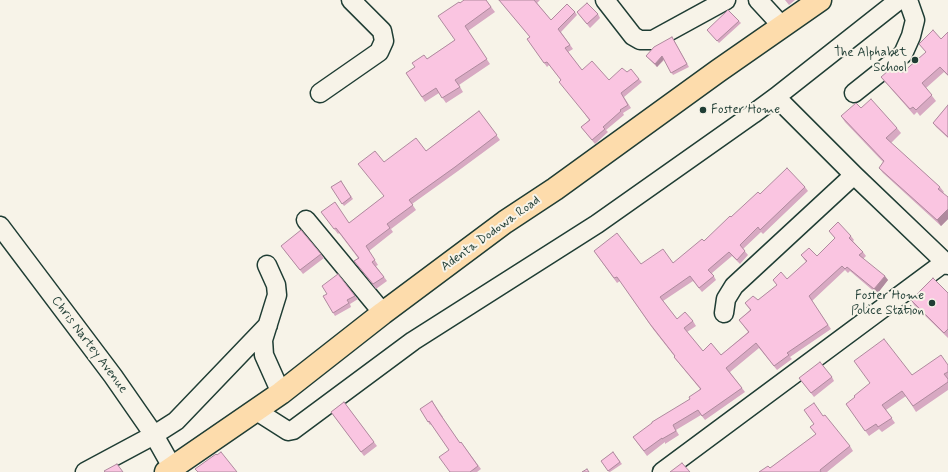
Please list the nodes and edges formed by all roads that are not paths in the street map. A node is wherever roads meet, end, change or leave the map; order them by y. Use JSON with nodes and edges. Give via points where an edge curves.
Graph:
{"nodes":[{"id":1,"x":351,"y":0,"type":"edge"},
{"id":2,"x":605,"y":0,"type":"edge"},
{"id":3,"x":726,"y":0,"type":"edge"},
{"id":4,"x":758,"y":0,"type":"edge"},
{"id":5,"x":820,"y":0,"type":"edge"},
{"id":6,"x":899,"y":0,"type":"edge"},
{"id":7,"x":908,"y":0,"type":"edge"},
{"id":8,"x":782,"y":26,"type":"junction"},
{"id":9,"x":320,"y":93,"type":"dead end"},
{"id":10,"x":854,"y":93,"type":"dead end"},
{"id":11,"x":776,"y":97,"type":"junction"},
{"id":12,"x":854,"y":175,"type":"junction"},
{"id":13,"x":306,"y":220,"type":"dead end"},
{"id":14,"x":0,"y":226,"type":"edge"},
{"id":15,"x":946,"y":263,"type":"edge"},
{"id":16,"x":267,"y":265,"type":"dead end"},
{"id":17,"x":383,"y":313,"type":"junction"},
{"id":18,"x":724,"y":313,"type":"dead end"},
{"id":19,"x":268,"y":324,"type":"junction"},
{"id":20,"x":281,"y":393,"type":"junction"},
{"id":21,"x":255,"y":410,"type":"junction"},
{"id":22,"x":154,"y":435,"type":"junction"},
{"id":23,"x":169,"y":470,"type":"edge"},
{"id":24,"x":85,"y":472,"type":"edge"},
{"id":25,"x":662,"y":472,"type":"edge"}],
"edges":[{"from":1,"to":9,"type":"street","via":[[382,31],[384,41],[380,52]]},
{"from":2,"to":3,"type":"street","via":[[633,36],[640,40],[653,40]]},
{"from":4,"to":8,"type":"street"},
{"from":5,"to":8,"type":"main road","name":"Adenta Dodowa Road"},
{"from":6,"to":11,"type":"street"},
{"from":7,"to":10,"type":"street","via":[[915,20],[912,36],[902,54]]},
{"from":8,"to":17,"type":"main road","name":"Adenta Dodowa Road","via":[[505,222]]},
{"from":11,"to":12,"type":"street"},
{"from":11,"to":21,"type":"street","via":[[597,224],[413,341],[293,430],[288,431]]},
{"from":12,"to":15,"type":"street"},
{"from":12,"to":18,"type":"street","via":[[734,286],[726,299]]},
{"from":13,"to":17,"type":"street"},
{"from":14,"to":22,"type":"street","name":"Chris Nartey Avenue"},
{"from":15,"to":25,"type":"street"},
{"from":16,"to":19,"type":"street","via":[[276,285],[277,295]]},
{"from":17,"to":20,"type":"main road","name":"Adenta Dodowa Road"},
{"from":19,"to":20,"type":"street","via":[[263,340],[264,355]]},
{"from":19,"to":22,"type":"street","via":[[176,421]]},
{"from":20,"to":21,"type":"main road","name":"Adenta Dodowa Road"},
{"from":21,"to":23,"type":"main road","name":"Adenta Dodowa Road"},
{"from":22,"to":23,"type":"street","name":"Chris Nartey Avenue"},
{"from":22,"to":24,"type":"street"}]}
